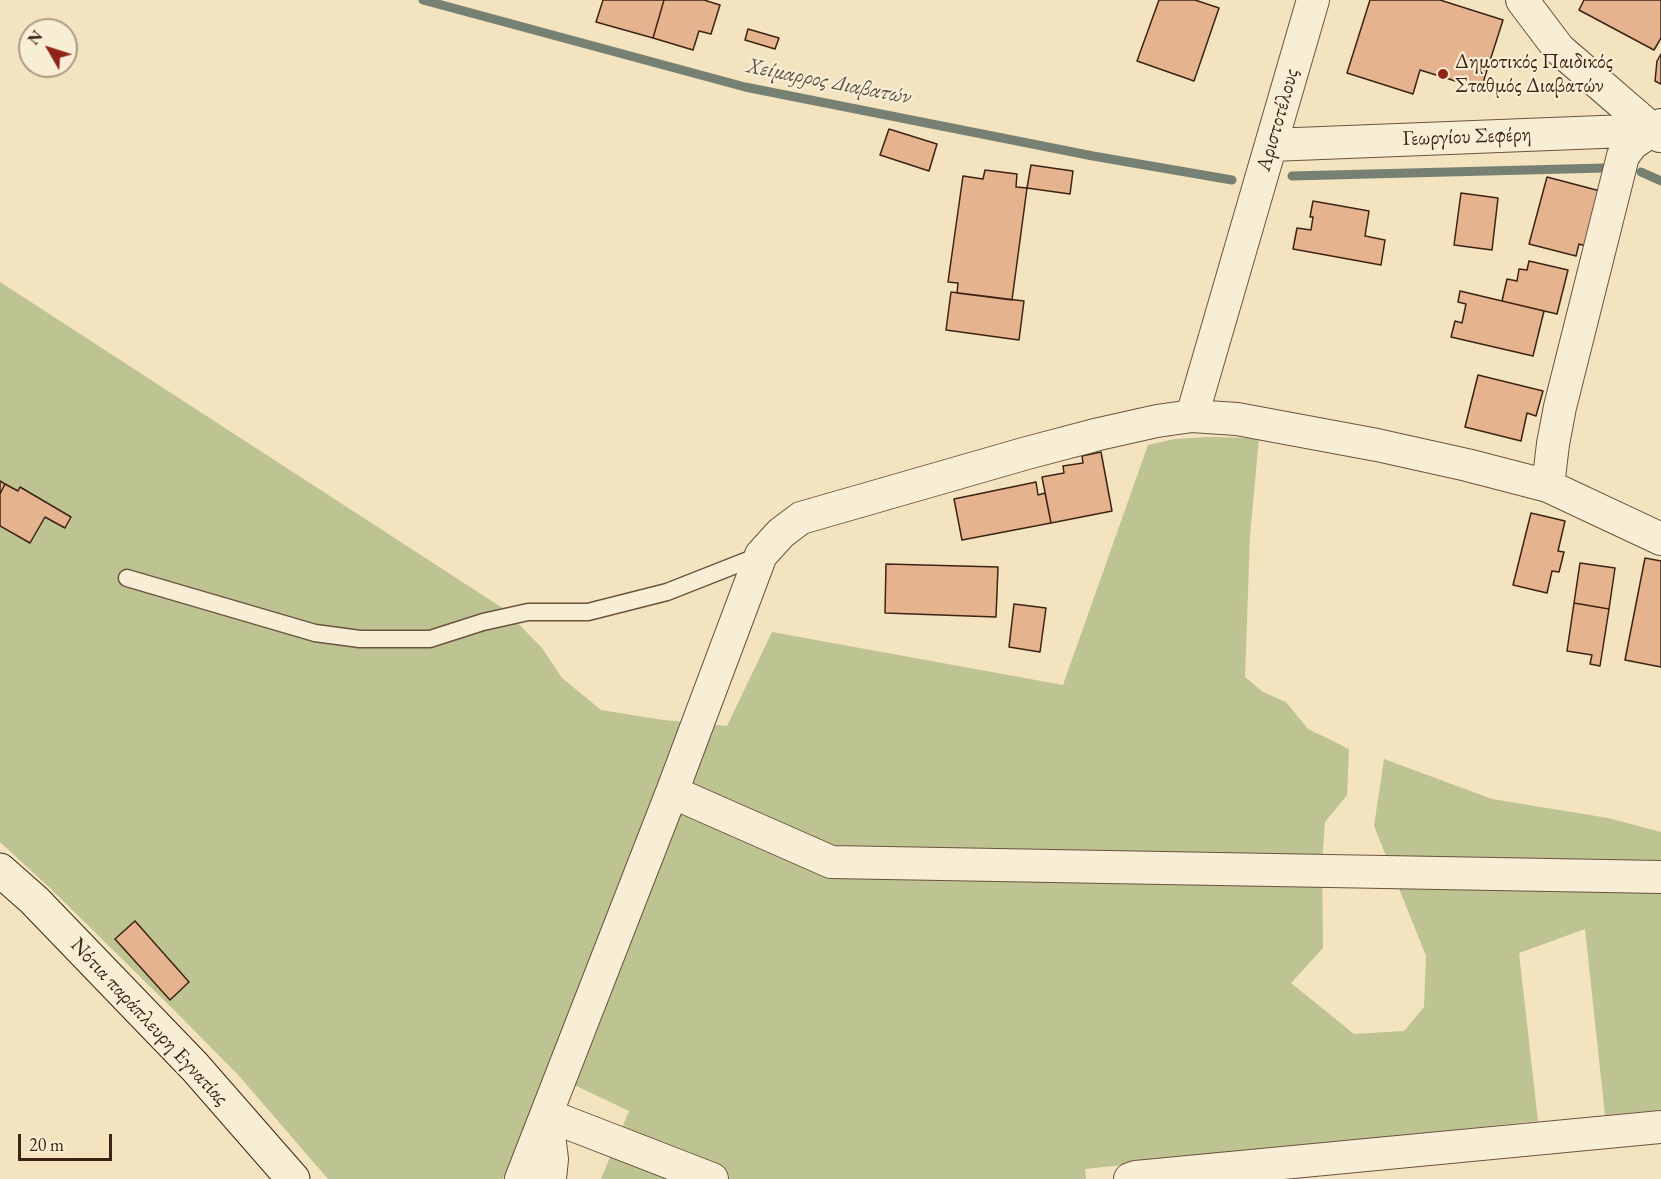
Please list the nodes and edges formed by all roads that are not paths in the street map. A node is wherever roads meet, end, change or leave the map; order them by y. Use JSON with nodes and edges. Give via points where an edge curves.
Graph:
{"nodes":[{"id":1,"x":1313,"y":0,"type":"edge"},
{"id":2,"x":1522,"y":0,"type":"edge"},
{"id":3,"x":1658,"y":131,"type":"edge"},
{"id":4,"x":1271,"y":145,"type":"junction"},
{"id":5,"x":1192,"y":416,"type":"junction"},
{"id":6,"x":1548,"y":486,"type":"junction"},
{"id":7,"x":1661,"y":539,"type":"edge"},
{"id":8,"x":761,"y":555,"type":"junction"},
{"id":9,"x":127,"y":578,"type":"dead end"},
{"id":10,"x":672,"y":792,"type":"junction"},
{"id":11,"x":0,"y":870,"type":"edge"},
{"id":12,"x":1661,"y":877,"type":"edge"},
{"id":13,"x":547,"y":1115,"type":"junction"},
{"id":14,"x":1661,"y":1127,"type":"edge"},
{"id":15,"x":293,"y":1179,"type":"edge"},
{"id":16,"x":521,"y":1179,"type":"edge"},
{"id":17,"x":550,"y":1179,"type":"edge"},
{"id":18,"x":712,"y":1179,"type":"edge"},
{"id":19,"x":1130,"y":1179,"type":"edge"}],
"edges":[{"from":1,"to":4,"type":"street","name":"Αριστοτέλους"},
{"from":2,"to":3,"type":"street","via":[[1558,48]]},
{"from":3,"to":4,"type":"street","name":"Γεωργίου Σεφέρη"},
{"from":3,"to":6,"type":"street","via":[[1632,144],[1623,156],[1560,407]]},
{"from":4,"to":5,"type":"street","name":"Αριστοτέλους"},
{"from":5,"to":6,"type":"street","via":[[1237,419],[1367,443]]},
{"from":5,"to":8,"type":"street","via":[[1058,445],[801,518]]},
{"from":6,"to":7,"type":"street"},
{"from":8,"to":9,"type":"lane","via":[[667,592],[588,612],[528,612],[430,639],[360,639],[315,633]]},
{"from":8,"to":10,"type":"street"},
{"from":10,"to":12,"type":"street","via":[[831,862]]},
{"from":10,"to":13,"type":"street"},
{"from":11,"to":15,"type":"street","name":"Νότια παράπλευρη Εγνατίας","via":[[34,900],[195,1067]]},
{"from":13,"to":16,"type":"street"},
{"from":13,"to":17,"type":"street"},
{"from":13,"to":18,"type":"street"},
{"from":14,"to":19,"type":"street"}]}
